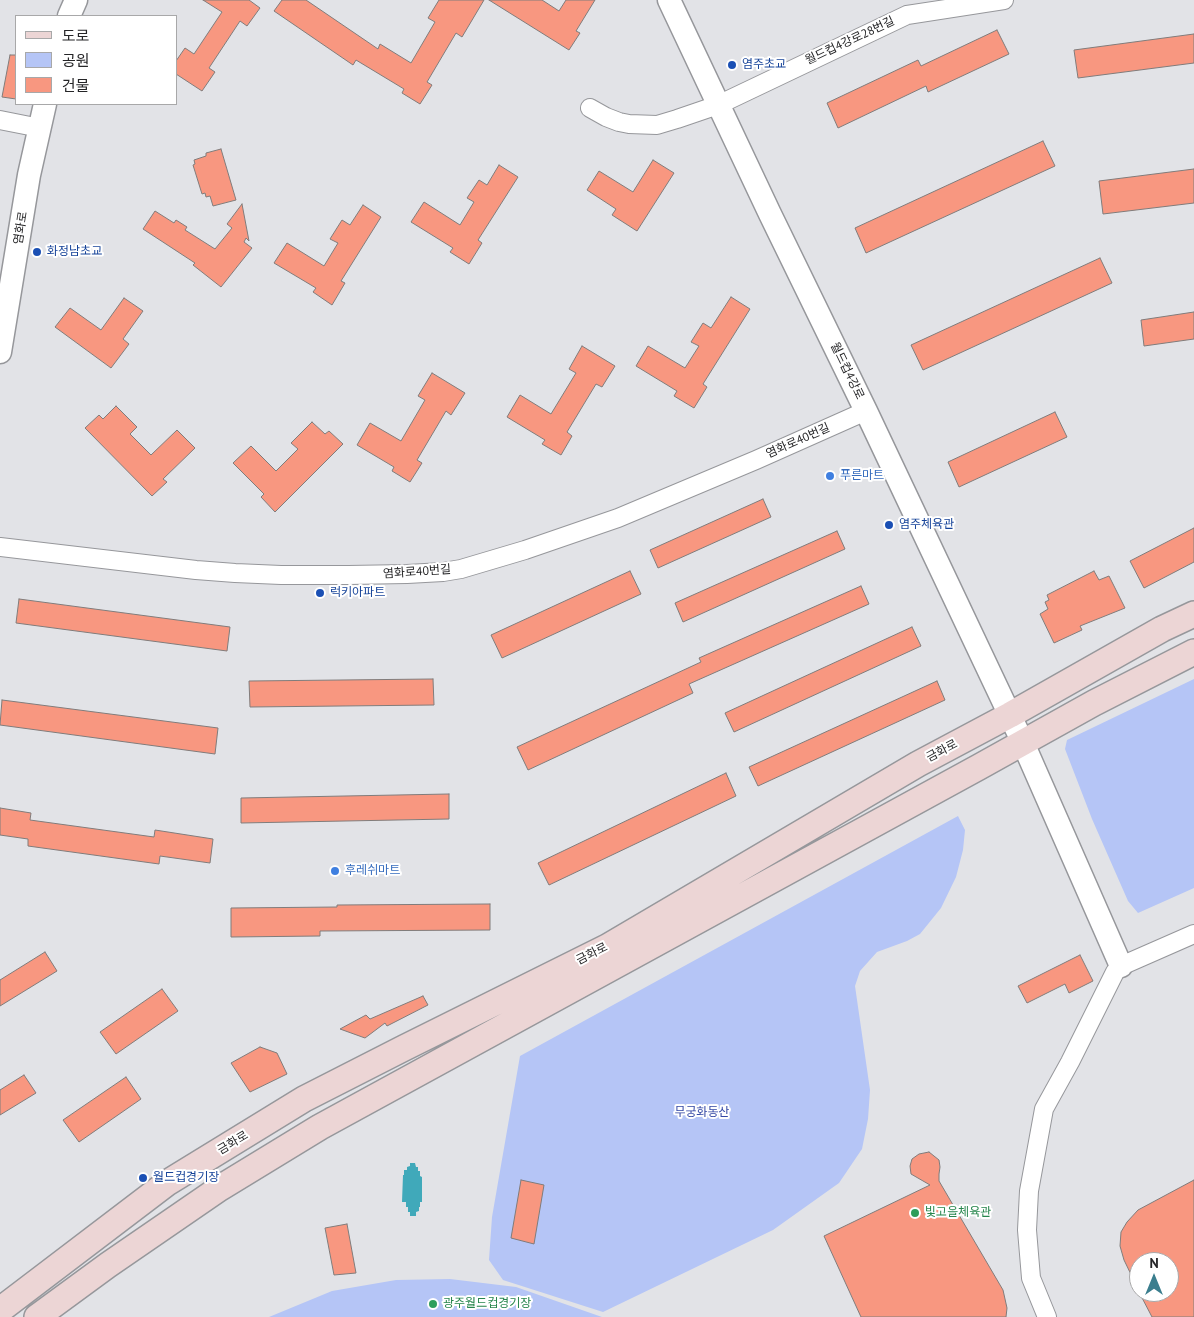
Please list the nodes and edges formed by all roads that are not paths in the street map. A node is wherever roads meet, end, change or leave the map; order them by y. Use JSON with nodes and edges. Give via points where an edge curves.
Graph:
{"nodes":[{"id":1,"x":76,"y":0,"type":"edge"},
{"id":2,"x":669,"y":0,"type":"edge"},
{"id":3,"x":1002,"y":0,"type":"edge"},
{"id":4,"x":903,"y":7,"type":"edge"},
{"id":5,"x":69,"y":15,"type":"edge"},
{"id":6,"x":45,"y":105,"type":"edge"},
{"id":7,"x":718,"y":105,"type":"junction"},
{"id":8,"x":590,"y":108,"type":"dead end"},
{"id":9,"x":0,"y":120,"type":"edge"},
{"id":10,"x":40,"y":128,"type":"junction"},
{"id":11,"x":0,"y":352,"type":"edge"},
{"id":12,"x":866,"y":411,"type":"junction"},
{"id":13,"x":0,"y":547,"type":"edge"},
{"id":14,"x":1194,"y":614,"type":"edge"},
{"id":15,"x":1194,"y":652,"type":"edge"},
{"id":16,"x":1010,"y":715,"type":"junction"},
{"id":17,"x":1023,"y":743,"type":"junction"},
{"id":18,"x":1194,"y":934,"type":"edge"},
{"id":19,"x":1120,"y":966,"type":"junction"},
{"id":20,"x":0,"y":1310,"type":"edge"},
{"id":21,"x":37,"y":1317,"type":"edge"},
{"id":22,"x":1047,"y":1317,"type":"edge"}],
"edges":[{"from":1,"to":5,"type":"street"},
{"from":2,"to":7,"type":"street","name":"월드컵4강로"},
{"from":3,"to":4,"type":"street","name":"월드컵4강로28번길"},
{"from":4,"to":7,"type":"street","name":"월드컵4강로28번길"},
{"from":6,"to":10,"type":"street","name":"염화로"},
{"from":7,"to":8,"type":"street","name":"월드컵4강로28번길","via":[[656,125],[619,122]]},
{"from":7,"to":12,"type":"street","name":"월드컵4강로"},
{"from":9,"to":10,"type":"street"},
{"from":10,"to":11,"type":"street","name":"염화로","via":[[29,175]]},
{"from":12,"to":13,"type":"street","name":"염화로40번길","via":[[618,518],[524,550],[443,572],[348,575],[235,573]]},
{"from":12,"to":16,"type":"street","name":"월드컵4강로"},
{"from":14,"to":16,"type":"main road","name":"금화로"},
{"from":15,"to":17,"type":"main road","name":"금화로"},
{"from":16,"to":17,"type":"street","name":"월드컵4강로"},
{"from":16,"to":20,"type":"main road","name":"금화로","via":[[918,764],[607,947],[304,1099],[167,1184]]},
{"from":17,"to":19,"type":"street","name":"월드컵4강로"},
{"from":17,"to":21,"type":"main road","name":"금화로","via":[[320,1127],[220,1188]]},
{"from":18,"to":19,"type":"street"},
{"from":19,"to":22,"type":"street","via":[[1044,1109],[1029,1191],[1027,1230],[1031,1278]]}]}
